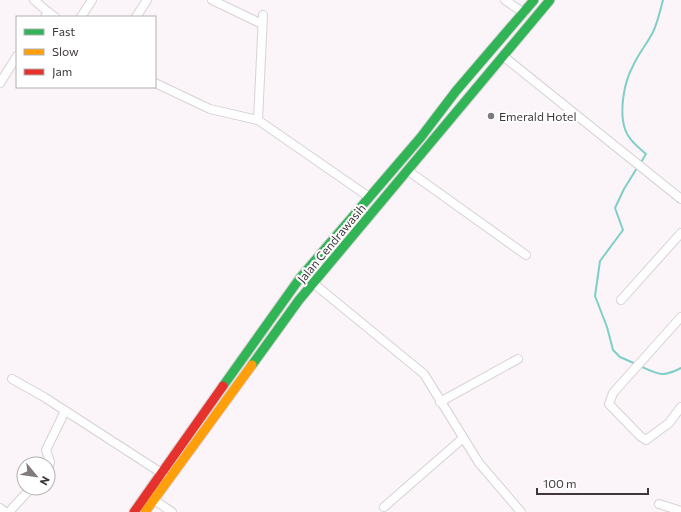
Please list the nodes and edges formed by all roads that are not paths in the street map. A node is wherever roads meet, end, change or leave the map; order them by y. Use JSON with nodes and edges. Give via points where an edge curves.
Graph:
{"nodes":[{"id":1,"x":34,"y":0,"type":"edge"},
{"id":2,"x":92,"y":0,"type":"edge"},
{"id":3,"x":147,"y":0,"type":"edge"},
{"id":4,"x":212,"y":0,"type":"edge"},
{"id":5,"x":505,"y":0,"type":"edge"},
{"id":6,"x":534,"y":0,"type":"edge"},
{"id":7,"x":550,"y":0,"type":"edge"},
{"id":8,"x":524,"y":13,"type":"junction"},
{"id":9,"x":49,"y":15,"type":"edge"},
{"id":10,"x":82,"y":16,"type":"edge"},
{"id":11,"x":137,"y":16,"type":"edge"},
{"id":12,"x":503,"y":56,"type":"junction"},
{"id":13,"x":16,"y":58,"type":"edge"},
{"id":14,"x":0,"y":83,"type":"edge"},
{"id":15,"x":156,"y":83,"type":"edge"},
{"id":16,"x":258,"y":120,"type":"junction"},
{"id":17,"x":407,"y":170,"type":"junction"},
{"id":18,"x":369,"y":197,"type":"junction"},
{"id":19,"x":681,"y":199,"type":"edge"},
{"id":20,"x":681,"y":233,"type":"edge"},
{"id":21,"x":526,"y":255,"type":"dead end"},
{"id":22,"x":313,"y":283,"type":"junction"},
{"id":23,"x":621,"y":300,"type":"dead end"},
{"id":24,"x":681,"y":317,"type":"edge"},
{"id":25,"x":518,"y":359,"type":"dead end"},
{"id":26,"x":12,"y":379,"type":"dead end"},
{"id":27,"x":440,"y":402,"type":"junction"},
{"id":28,"x":681,"y":407,"type":"edge"},
{"id":29,"x":65,"y":411,"type":"junction"},
{"id":30,"x":462,"y":439,"type":"junction"},
{"id":31,"x":48,"y":456,"type":"edge"},
{"id":32,"x":163,"y":474,"type":"junction"},
{"id":33,"x":24,"y":496,"type":"edge"},
{"id":34,"x":154,"y":500,"type":"junction"},
{"id":35,"x":659,"y":504,"type":"dead end"},
{"id":36,"x":384,"y":507,"type":"dead end"},
{"id":37,"x":0,"y":508,"type":"edge"},
{"id":38,"x":5,"y":512,"type":"edge"},
{"id":39,"x":9,"y":512,"type":"edge"},
{"id":40,"x":134,"y":512,"type":"edge"},
{"id":41,"x":145,"y":512,"type":"edge"},
{"id":42,"x":172,"y":512,"type":"edge"},
{"id":43,"x":521,"y":512,"type":"edge"},
{"id":44,"x":681,"y":512,"type":"edge"}],
"edges":[{"from":1,"to":9,"type":"street"},
{"from":2,"to":10,"type":"street"},
{"from":3,"to":11,"type":"street"},
{"from":4,"to":16,"type":"street","via":[[263,20]]},
{"from":5,"to":8,"type":"street"},
{"from":6,"to":8,"type":"main road","name":"Jalan Cendrawasih"},
{"from":7,"to":12,"type":"main road","name":"Jalan Cendrawasih"},
{"from":8,"to":18,"type":"main road","name":"Jalan Cendrawasih"},
{"from":12,"to":17,"type":"main road","name":"Jalan Cendrawasih"},
{"from":12,"to":19,"type":"street"},
{"from":13,"to":14,"type":"street"},
{"from":15,"to":16,"type":"street","via":[[210,109]]},
{"from":16,"to":18,"type":"street"},
{"from":17,"to":21,"type":"street"},
{"from":17,"to":22,"type":"main road","name":"Jalan Cendrawasih"},
{"from":18,"to":32,"type":"main road","name":"Jalan Cendrawasih","via":[[300,278]]},
{"from":20,"to":23,"type":"street"},
{"from":22,"to":27,"type":"street","via":[[424,374]]},
{"from":22,"to":34,"type":"main road","name":"Jalan Cendrawasih"},
{"from":24,"to":28,"type":"street","via":[[624,380],[609,401],[610,406],[646,440],[669,423]]},
{"from":25,"to":27,"type":"street"},
{"from":26,"to":29,"type":"street"},
{"from":27,"to":30,"type":"street"},
{"from":29,"to":31,"type":"street","via":[[48,445]]},
{"from":29,"to":32,"type":"street"},
{"from":30,"to":36,"type":"street"},
{"from":30,"to":43,"type":"street"},
{"from":32,"to":40,"type":"main road","name":"Jalan Cendrawasih"},
{"from":33,"to":39,"type":"street"},
{"from":34,"to":41,"type":"main road","name":"Jalan Cendrawasih"},
{"from":34,"to":42,"type":"street"},
{"from":35,"to":44,"type":"street"},
{"from":37,"to":38,"type":"street"}]}
